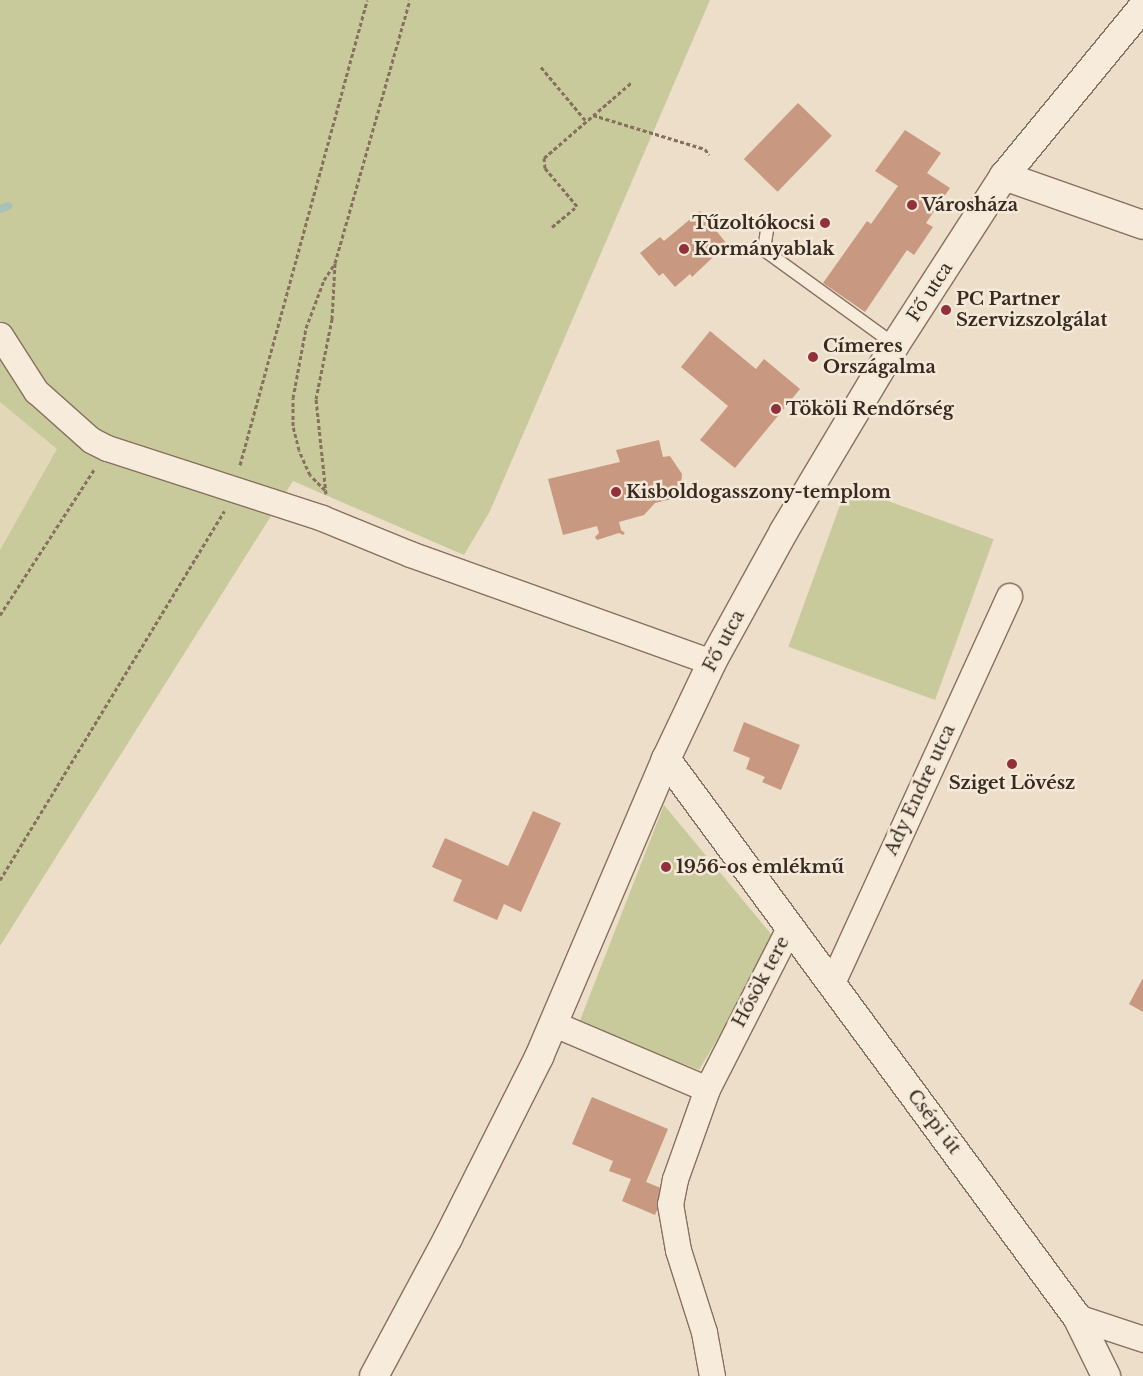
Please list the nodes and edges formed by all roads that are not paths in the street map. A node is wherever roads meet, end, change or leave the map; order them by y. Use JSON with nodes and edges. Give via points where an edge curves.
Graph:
{"nodes":[{"id":1,"x":1143,"y":7,"type":"edge"},
{"id":2,"x":1004,"y":176,"type":"junction"},
{"id":3,"x":768,"y":224,"type":"dead end"},
{"id":4,"x":1143,"y":225,"type":"edge"},
{"id":5,"x":0,"y":335,"type":"edge"},
{"id":6,"x":895,"y":345,"type":"junction"},
{"id":7,"x":1009,"y":596,"type":"dead end"},
{"id":8,"x":712,"y":662,"type":"junction"},
{"id":9,"x":666,"y":759,"type":"junction"},
{"id":10,"x":789,"y":928,"type":"junction"},
{"id":11,"x":831,"y":985,"type":"junction"},
{"id":12,"x":554,"y":1024,"type":"junction"},
{"id":13,"x":707,"y":1089,"type":"junction"},
{"id":14,"x":1077,"y":1317,"type":"junction"},
{"id":15,"x":1143,"y":1339,"type":"edge"},
{"id":16,"x":374,"y":1376,"type":"edge"},
{"id":17,"x":712,"y":1376,"type":"edge"},
{"id":18,"x":1106,"y":1376,"type":"edge"}],
"edges":[{"from":1,"to":2,"type":"main road","name":"Fő utca"},
{"from":2,"to":4,"type":"main road"},
{"from":2,"to":6,"type":"main road","name":"Fő utca"},
{"from":3,"to":6,"type":"lane","via":[[764,250]]},
{"from":5,"to":8,"type":"street","via":[[36,391],[91,440],[107,448],[322,518],[410,554]]},
{"from":6,"to":8,"type":"main road","name":"Fő utca","via":[[784,531]]},
{"from":7,"to":11,"type":"street","name":"Ady Endre utca"},
{"from":8,"to":9,"type":"main road","name":"Fő utca"},
{"from":9,"to":10,"type":"main road","name":"Hősök tere"},
{"from":9,"to":12,"type":"main road","name":"Fő utca"},
{"from":10,"to":11,"type":"main road","name":"Csépi út"},
{"from":10,"to":13,"type":"street","name":"Hősök tere"},
{"from":11,"to":14,"type":"main road","name":"Csépi út"},
{"from":12,"to":13,"type":"street"},
{"from":12,"to":16,"type":"main road","name":"Fő utca","via":[[448,1238]]},
{"from":13,"to":17,"type":"street","name":"Hősök tere","via":[[675,1179],[670,1204],[678,1250],[704,1332]]},
{"from":14,"to":15,"type":"street"},
{"from":14,"to":18,"type":"main road","name":"Csépi út"}]}
